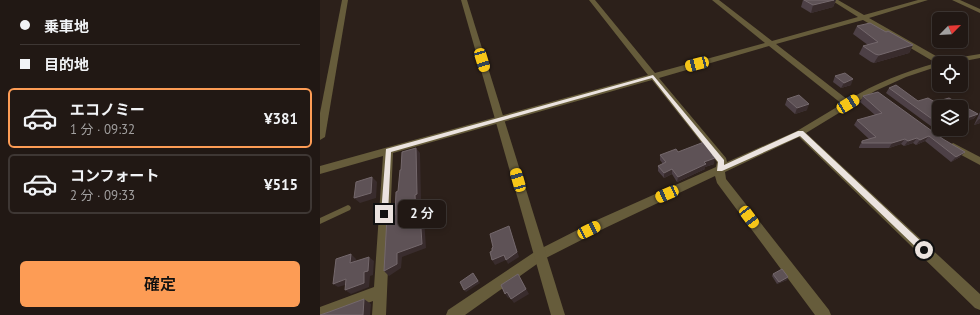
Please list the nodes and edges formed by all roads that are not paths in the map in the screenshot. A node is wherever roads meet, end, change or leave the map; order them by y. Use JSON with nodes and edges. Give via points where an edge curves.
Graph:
{"nodes":[{"id":1,"x":345,"y":0,"type":"edge"},
{"id":2,"x":464,"y":0,"type":"edge"},
{"id":3,"x":592,"y":0,"type":"edge"},
{"id":4,"x":715,"y":0,"type":"edge"},
{"id":5,"x":834,"y":0,"type":"edge"},
{"id":6,"x":925,"y":0,"type":"edge"},
{"id":7,"x":955,"y":0,"type":"edge"},
{"id":8,"x":980,"y":11,"type":"edge"},
{"id":9,"x":864,"y":17,"type":"junction"},
{"id":10,"x":771,"y":44,"type":"junction"},
{"id":11,"x":932,"y":58,"type":"edge"},
{"id":12,"x":978,"y":58,"type":"edge"},
{"id":13,"x":968,"y":59,"type":"edge"},
{"id":14,"x":932,"y":66,"type":"edge"},
{"id":15,"x":653,"y":76,"type":"junction"},
{"id":16,"x":848,"y":104,"type":"junction"},
{"id":17,"x":501,"y":120,"type":"junction"},
{"id":18,"x":800,"y":133,"type":"junction"},
{"id":19,"x":320,"y":136,"type":"edge"},
{"id":20,"x":942,"y":141,"type":"edge"},
{"id":21,"x":388,"y":151,"type":"junction"},
{"id":22,"x":980,"y":161,"type":"edge"},
{"id":23,"x":320,"y":170,"type":"edge"},
{"id":24,"x":720,"y":170,"type":"junction"},
{"id":25,"x":348,"y":208,"type":"dead end"},
{"id":26,"x":320,"y":221,"type":"edge"},
{"id":27,"x":540,"y":255,"type":"junction"},
{"id":28,"x":379,"y":292,"type":"junction"},
{"id":29,"x":980,"y":303,"type":"edge"},
{"id":30,"x":320,"y":314,"type":"edge"},
{"id":31,"x":379,"y":315,"type":"edge"},
{"id":32,"x":453,"y":315,"type":"edge"},
{"id":33,"x":558,"y":315,"type":"edge"},
{"id":34,"x":824,"y":315,"type":"edge"}],
"edges":[{"from":1,"to":19,"type":"street"},
{"from":2,"to":17,"type":"street"},
{"from":3,"to":15,"type":"street"},
{"from":4,"to":10,"type":"street"},
{"from":5,"to":9,"type":"street"},
{"from":6,"to":9,"type":"street"},
{"from":7,"to":8,"type":"street"},
{"from":9,"to":10,"type":"street"},
{"from":9,"to":11,"type":"street"},
{"from":10,"to":15,"type":"street"},
{"from":10,"to":16,"type":"street"},
{"from":12,"to":13,"type":"street"},
{"from":14,"to":16,"type":"street","via":[[903,75]]},
{"from":15,"to":17,"type":"street"},
{"from":15,"to":24,"type":"street","via":[[722,162]]},
{"from":16,"to":18,"type":"street"},
{"from":17,"to":21,"type":"street"},
{"from":17,"to":27,"type":"street"},
{"from":18,"to":24,"type":"street"},
{"from":18,"to":29,"type":"street"},
{"from":20,"to":22,"type":"street"},
{"from":21,"to":23,"type":"street"},
{"from":21,"to":28,"type":"street"},
{"from":24,"to":27,"type":"street"},
{"from":24,"to":34,"type":"street","via":[[721,180]]},
{"from":25,"to":26,"type":"lane"},
{"from":27,"to":32,"type":"street"},
{"from":27,"to":33,"type":"street"},
{"from":28,"to":30,"type":"street"},
{"from":28,"to":31,"type":"street"}]}
